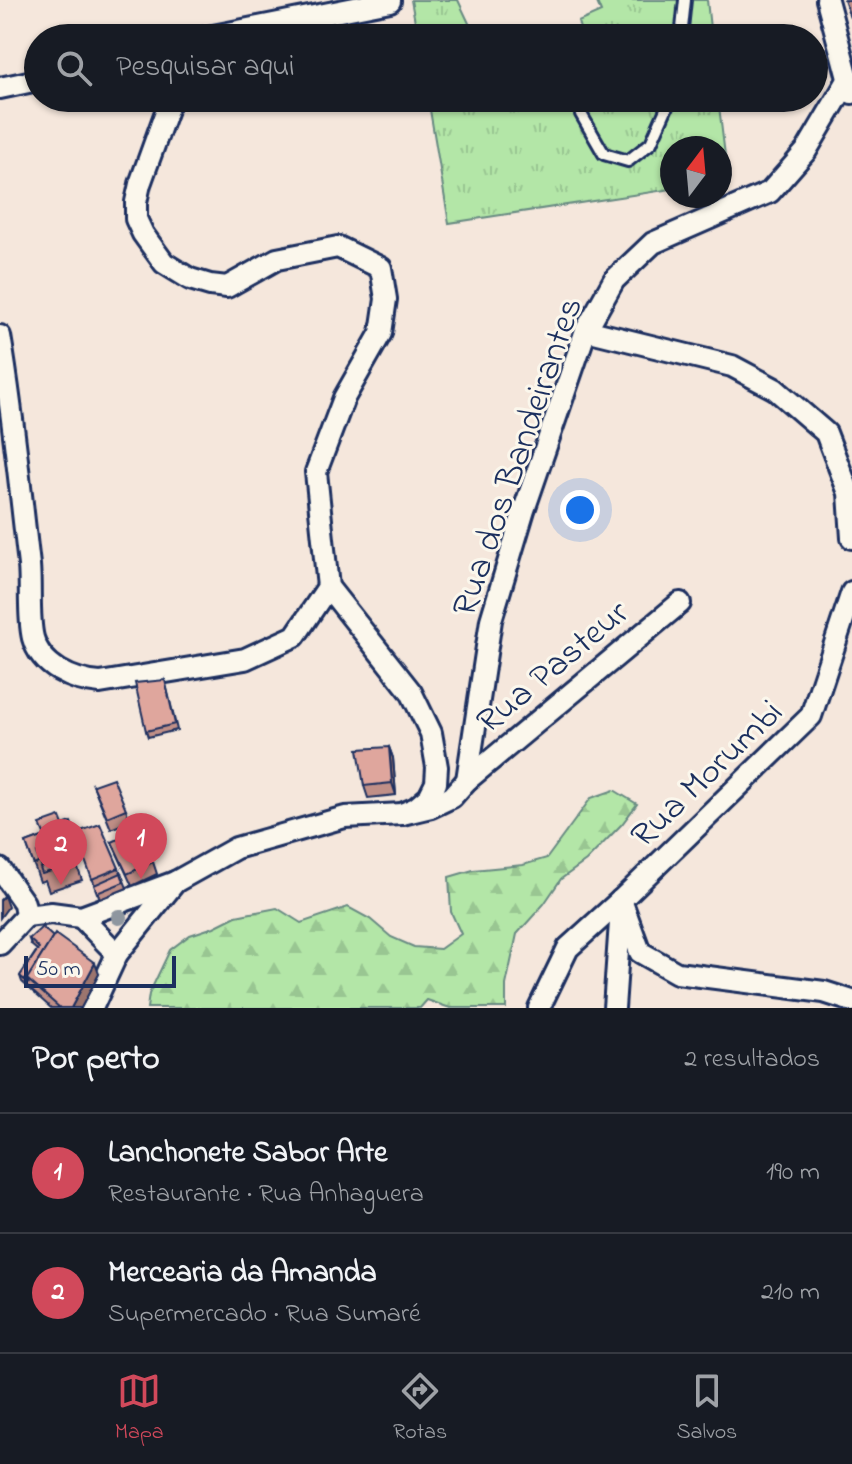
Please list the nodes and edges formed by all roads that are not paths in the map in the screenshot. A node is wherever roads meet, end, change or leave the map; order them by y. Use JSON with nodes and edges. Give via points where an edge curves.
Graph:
{"nodes":[{"id":1,"x":685,"y":0,"type":"edge"},
{"id":2,"x":827,"y":0,"type":"edge"},
{"id":3,"x":390,"y":1,"type":"edge"},
{"id":4,"x":274,"y":24,"type":"edge"},
{"id":5,"x":682,"y":24,"type":"edge"},
{"id":6,"x":24,"y":83,"type":"edge"},
{"id":7,"x":850,"y":87,"type":"edge"},
{"id":8,"x":0,"y":88,"type":"edge"},
{"id":9,"x":166,"y":112,"type":"edge"},
{"id":10,"x":580,"y":112,"type":"edge"},
{"id":11,"x":665,"y":112,"type":"edge"},
{"id":12,"x":586,"y":330,"type":"junction"},
{"id":13,"x":0,"y":336,"type":"edge"},
{"id":14,"x":852,"y":538,"type":"edge"},
{"id":15,"x":328,"y":587,"type":"junction"},
{"id":16,"x":852,"y":592,"type":"edge"},
{"id":17,"x":680,"y":603,"type":"dead end"},
{"id":18,"x":467,"y":780,"type":"junction"},
{"id":19,"x":402,"y":814,"type":"junction"},
{"id":20,"x":0,"y":869,"type":"edge"},
{"id":21,"x":165,"y":889,"type":"junction"},
{"id":22,"x":621,"y":900,"type":"junction"},
{"id":23,"x":26,"y":916,"type":"junction"},
{"id":24,"x":81,"y":917,"type":"junction"},
{"id":25,"x":0,"y":944,"type":"edge"},
{"id":26,"x":117,"y":954,"type":"junction"},
{"id":27,"x":852,"y":1001,"type":"edge"},
{"id":28,"x":92,"y":1008,"type":"edge"},
{"id":29,"x":539,"y":1008,"type":"edge"},
{"id":30,"x":614,"y":1008,"type":"edge"}],
"edges":[{"from":1,"to":5,"type":"lane"},
{"from":2,"to":7,"type":"street"},
{"from":3,"to":4,"type":"street"},
{"from":6,"to":8,"type":"street"},
{"from":7,"to":12,"type":"street","name":"Rua dos Bandeirantes","via":[[770,192],[653,243],[614,280]]},
{"from":9,"to":15,"type":"street","via":[[136,202],[136,219],[164,263],[190,279],[227,287],[277,259],[338,247],[381,268],[386,299],[381,333],[344,398],[316,472]]},
{"from":10,"to":11,"type":"lane","via":[[604,154],[628,161],[651,143]]},
{"from":12,"to":14,"type":"street","via":[[732,366],[775,389],[826,433],[849,493]]},
{"from":12,"to":18,"type":"street","name":"Rua dos Bandeirantes","via":[[491,620]]},
{"from":13,"to":15,"type":"street","via":[[33,638],[58,670],[80,681],[100,683],[245,659],[295,636]]},
{"from":15,"to":19,"type":"street","via":[[411,692],[431,733],[436,783],[429,797]]},
{"from":16,"to":22,"type":"street","name":"Rua Morumbi","via":[[811,716]]},
{"from":17,"to":18,"type":"street","name":"Rua Pasteur"},
{"from":18,"to":19,"type":"street","name":"Rua Pasteur","via":[[452,797]]},
{"from":19,"to":21,"type":"street","name":"Rua Pasteur","via":[[345,817],[236,848]]},
{"from":20,"to":23,"type":"street","via":[[24,903]]},
{"from":21,"to":24,"type":"street"},
{"from":21,"to":26,"type":"street"},
{"from":22,"to":27,"type":"street","name":"Rua Morumbi","via":[[640,952],[677,973],[824,992]]},
{"from":22,"to":29,"type":"street","name":"Rua Morumbi","via":[[568,948]]},
{"from":22,"to":30,"type":"street"},
{"from":23,"to":24,"type":"street"},
{"from":23,"to":25,"type":"street"},
{"from":24,"to":26,"type":"street"},
{"from":26,"to":28,"type":"street"}]}
